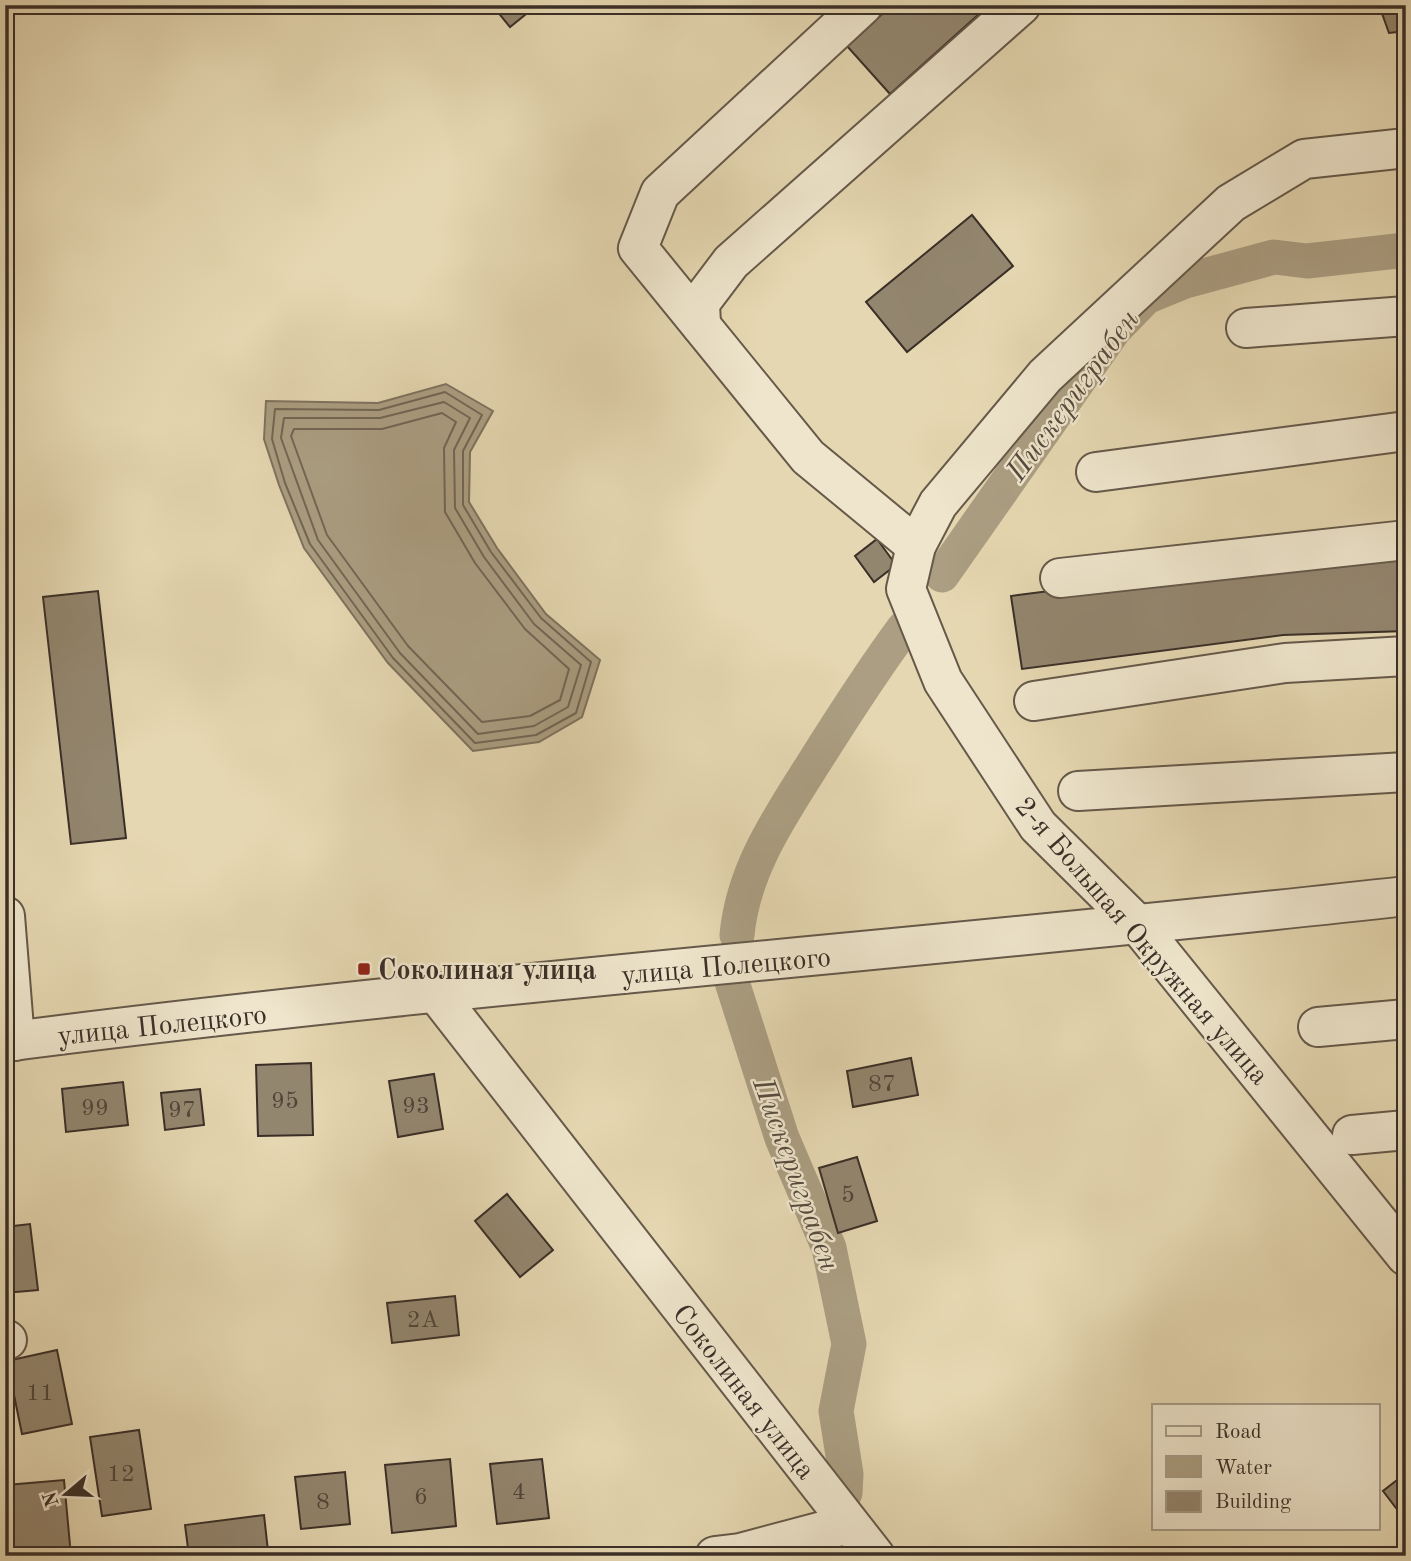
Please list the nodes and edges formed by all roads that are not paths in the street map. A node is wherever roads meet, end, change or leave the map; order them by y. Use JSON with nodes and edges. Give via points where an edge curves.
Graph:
{"nodes":[{"id":1,"x":863,"y":5,"type":"edge"},
{"id":2,"x":1021,"y":5,"type":"edge"},
{"id":3,"x":1406,"y":149,"type":"edge"},
{"id":4,"x":1406,"y":316,"type":"edge"},
{"id":5,"x":701,"y":325,"type":"junction"},
{"id":6,"x":1246,"y":328,"type":"dead end"},
{"id":7,"x":1406,"y":430,"type":"edge"},
{"id":8,"x":1096,"y":472,"type":"dead end"},
{"id":9,"x":1406,"y":540,"type":"edge"},
{"id":10,"x":916,"y":546,"type":"junction"},
{"id":11,"x":1060,"y":579,"type":"dead end"},
{"id":12,"x":1406,"y":656,"type":"edge"},
{"id":13,"x":1034,"y":701,"type":"dead end"},
{"id":14,"x":1406,"y":772,"type":"edge"},
{"id":15,"x":1078,"y":791,"type":"dead end"},
{"id":16,"x":1406,"y":896,"type":"edge"},
{"id":17,"x":5,"y":916,"type":"edge"},
{"id":18,"x":1139,"y":926,"type":"junction"},
{"id":19,"x":436,"y":993,"type":"junction"},
{"id":20,"x":1406,"y":1019,"type":"edge"},
{"id":21,"x":1318,"y":1027,"type":"dead end"},
{"id":22,"x":10,"y":1041,"type":"edge"},
{"id":23,"x":1406,"y":1130,"type":"edge"},
{"id":24,"x":1352,"y":1135,"type":"dead end"},
{"id":25,"x":1406,"y":1256,"type":"edge"},
{"id":26,"x":849,"y":1524,"type":"junction"},
{"id":27,"x":715,"y":1556,"type":"edge"},
{"id":28,"x":875,"y":1556,"type":"edge"}],
"edges":[{"from":1,"to":5,"type":"street","via":[[660,193],[638,248]]},
{"from":2,"to":5,"type":"street","via":[[731,262],[700,303]]},
{"from":3,"to":10,"type":"street","name":"2-я Большая Окружная улица","via":[[1304,159],[1231,203],[1045,376],[938,504]]},
{"from":4,"to":6,"type":"street"},
{"from":5,"to":10,"type":"street","via":[[808,457]]},
{"from":7,"to":8,"type":"street"},
{"from":9,"to":11,"type":"street"},
{"from":10,"to":18,"type":"street","name":"2-я Большая Окружная улица","via":[[906,589],[943,681],[1038,826]]},
{"from":12,"to":13,"type":"street","via":[[1284,663]]},
{"from":14,"to":15,"type":"street"},
{"from":16,"to":18,"type":"street","name":"улица Полецкого"},
{"from":17,"to":22,"type":"street"},
{"from":18,"to":19,"type":"street","name":"улица Полецкого"},
{"from":18,"to":25,"type":"street","name":"2-я Большая Окружная улица"},
{"from":19,"to":22,"type":"street","name":"улица Полецкого"},
{"from":19,"to":26,"type":"street","name":"Соколиная улица"},
{"from":20,"to":21,"type":"street"},
{"from":23,"to":24,"type":"street"},
{"from":26,"to":27,"type":"street"},
{"from":26,"to":28,"type":"street","name":"Соколиная улица"}]}
